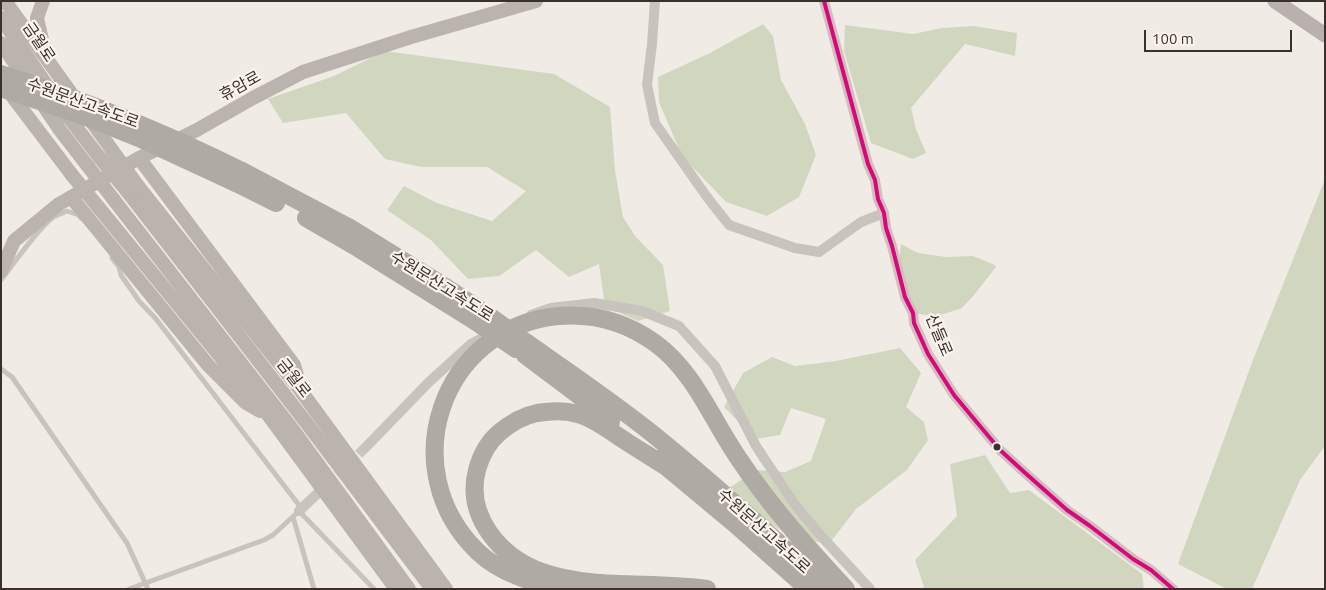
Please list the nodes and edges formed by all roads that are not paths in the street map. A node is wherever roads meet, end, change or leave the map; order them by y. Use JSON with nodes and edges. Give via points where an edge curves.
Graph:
{"nodes":[{"id":1,"x":5,"y":1,"type":"edge"},
{"id":2,"x":43,"y":1,"type":"edge"},
{"id":3,"x":536,"y":1,"type":"edge"},
{"id":4,"x":655,"y":1,"type":"edge"},
{"id":5,"x":824,"y":1,"type":"edge"},
{"id":6,"x":1275,"y":1,"type":"edge"},
{"id":7,"x":1293,"y":1,"type":"edge"},
{"id":8,"x":511,"y":5,"type":"edge"},
{"id":9,"x":2,"y":18,"type":"edge"},
{"id":10,"x":1325,"y":23,"type":"edge"},
{"id":11,"x":1325,"y":35,"type":"edge"},
{"id":12,"x":1,"y":43,"type":"edge"},
{"id":13,"x":1,"y":74,"type":"edge"},
{"id":14,"x":1,"y":81,"type":"edge"},
{"id":15,"x":63,"y":83,"type":"junction"},
{"id":16,"x":1,"y":88,"type":"edge"},
{"id":17,"x":139,"y":158,"type":"junction"},
{"id":18,"x":239,"y":177,"type":"junction"},
{"id":19,"x":133,"y":189,"type":"junction"},
{"id":20,"x":71,"y":197,"type":"junction"},
{"id":21,"x":884,"y":213,"type":"junction"},
{"id":22,"x":102,"y":245,"type":"dead end"},
{"id":23,"x":108,"y":252,"type":"dead end"},
{"id":24,"x":1,"y":271,"type":"edge"},
{"id":25,"x":1,"y":280,"type":"edge"},
{"id":26,"x":522,"y":346,"type":"junction"},
{"id":27,"x":1,"y":369,"type":"edge"},
{"id":28,"x":301,"y":391,"type":"junction"},
{"id":29,"x":269,"y":416,"type":"junction"},
{"id":30,"x":366,"y":447,"type":"tunnel mouth"},
{"id":31,"x":666,"y":466,"type":"junction"},
{"id":32,"x":318,"y":493,"type":"tunnel mouth"},
{"id":33,"x":298,"y":512,"type":"junction"},
{"id":34,"x":146,"y":582,"type":"junction"},
{"id":35,"x":129,"y":589,"type":"edge"},
{"id":36,"x":148,"y":589,"type":"edge"},
{"id":37,"x":314,"y":589,"type":"edge"},
{"id":38,"x":374,"y":589,"type":"edge"},
{"id":39,"x":396,"y":589,"type":"edge"},
{"id":40,"x":409,"y":589,"type":"edge"},
{"id":41,"x":432,"y":589,"type":"edge"},
{"id":42,"x":446,"y":589,"type":"edge"},
{"id":43,"x":559,"y":589,"type":"edge"},
{"id":44,"x":707,"y":589,"type":"edge"},
{"id":45,"x":808,"y":589,"type":"edge"},
{"id":46,"x":829,"y":589,"type":"edge"},
{"id":47,"x":846,"y":589,"type":"edge"},
{"id":48,"x":870,"y":589,"type":"edge"},
{"id":49,"x":1172,"y":589,"type":"edge"}],
"edges":[{"from":1,"to":15,"type":"main road"},
{"from":2,"to":15,"type":"main road","via":[[38,18],[43,44]]},
{"from":3,"to":8,"type":"main road","name":"휴암로"},
{"from":4,"to":21,"type":"street","via":[[647,85],[655,122],[730,225],[795,248],[819,252],[861,222]]},
{"from":5,"to":21,"type":"street","name":"산들로"},
{"from":6,"to":11,"type":"main road"},
{"from":7,"to":10,"type":"main road"},
{"from":8,"to":17,"type":"main road","name":"휴암로","via":[[303,72]]},
{"from":9,"to":19,"type":"main road","name":"금월로","bridge":true,"via":[[69,118],[100,158]]},
{"from":12,"to":40,"type":"main road","name":"금월로","bridge":true,"via":[[60,130],[294,432]]},
{"from":13,"to":18,"type":"highway","name":"수원문산고속도로","bridge":true,"via":[[123,116],[171,137]]},
{"from":14,"to":29,"type":"main road","bridge":true,"via":[[72,175]]},
{"from":15,"to":19,"type":"main road","bridge":true,"via":[[112,150]]},
{"from":16,"to":18,"type":"highway","name":"수원문산고속도로","bridge":true},
{"from":17,"to":20,"type":"main road","name":"휴암로"},
{"from":17,"to":28,"type":"main road","via":[[294,365]]},
{"from":18,"to":26,"type":"highway","name":"수원문산고속도로","bridge":true,"via":[[350,228],[447,288]]},
{"from":19,"to":28,"type":"main road"},
{"from":19,"to":41,"type":"main road","name":"금월로"},
{"from":20,"to":24,"type":"main road","name":"휴암로","via":[[14,241]]},
{"from":20,"to":29,"type":"main road","via":[[208,365],[246,403]]},
{"from":21,"to":49,"type":"street","name":"산들로","via":[[914,323],[928,354],[954,395],[1000,450],[1023,471],[1067,510],[1151,570]]},
{"from":22,"to":25,"type":"lane","via":[[79,215],[67,211],[45,225]]},
{"from":23,"to":33,"type":"lane","via":[[139,301],[156,319]]},
{"from":26,"to":31,"type":"highway","name":"수원문산고속도로"},
{"from":26,"to":46,"type":"highway","name":"수원문산고속도로","via":[[579,379],[653,434]]},
{"from":27,"to":34,"type":"lane","via":[[12,377],[128,543]]},
{"from":28,"to":42,"type":"main road"},
{"from":29,"to":39,"type":"main road"},
{"from":30,"to":48,"type":"street","via":[[471,344],[521,318],[552,308],[594,303],[642,311],[679,326],[715,366],[756,446],[795,505]]},
{"from":31,"to":44,"type":"highway","via":[[595,421],[577,414],[554,410],[532,414],[509,424],[485,448],[476,474],[477,505],[481,520],[501,548],[540,572],[592,583]]},
{"from":31,"to":45,"type":"highway","name":"수원문산고속도로"},
{"from":32,"to":33,"type":"street"},
{"from":33,"to":34,"type":"lane","via":[[264,540]]},
{"from":33,"to":37,"type":"lane"},
{"from":33,"to":38,"type":"lane"},
{"from":34,"to":35,"type":"lane"},
{"from":34,"to":36,"type":"lane"},
{"from":43,"to":47,"type":"highway","via":[[516,576],[478,552],[449,512],[441,492],[434,451],[440,411],[447,393],[472,356],[502,333],[525,323],[585,315],[604,318],[636,331],[656,343],[675,361],[769,501]]}]}
